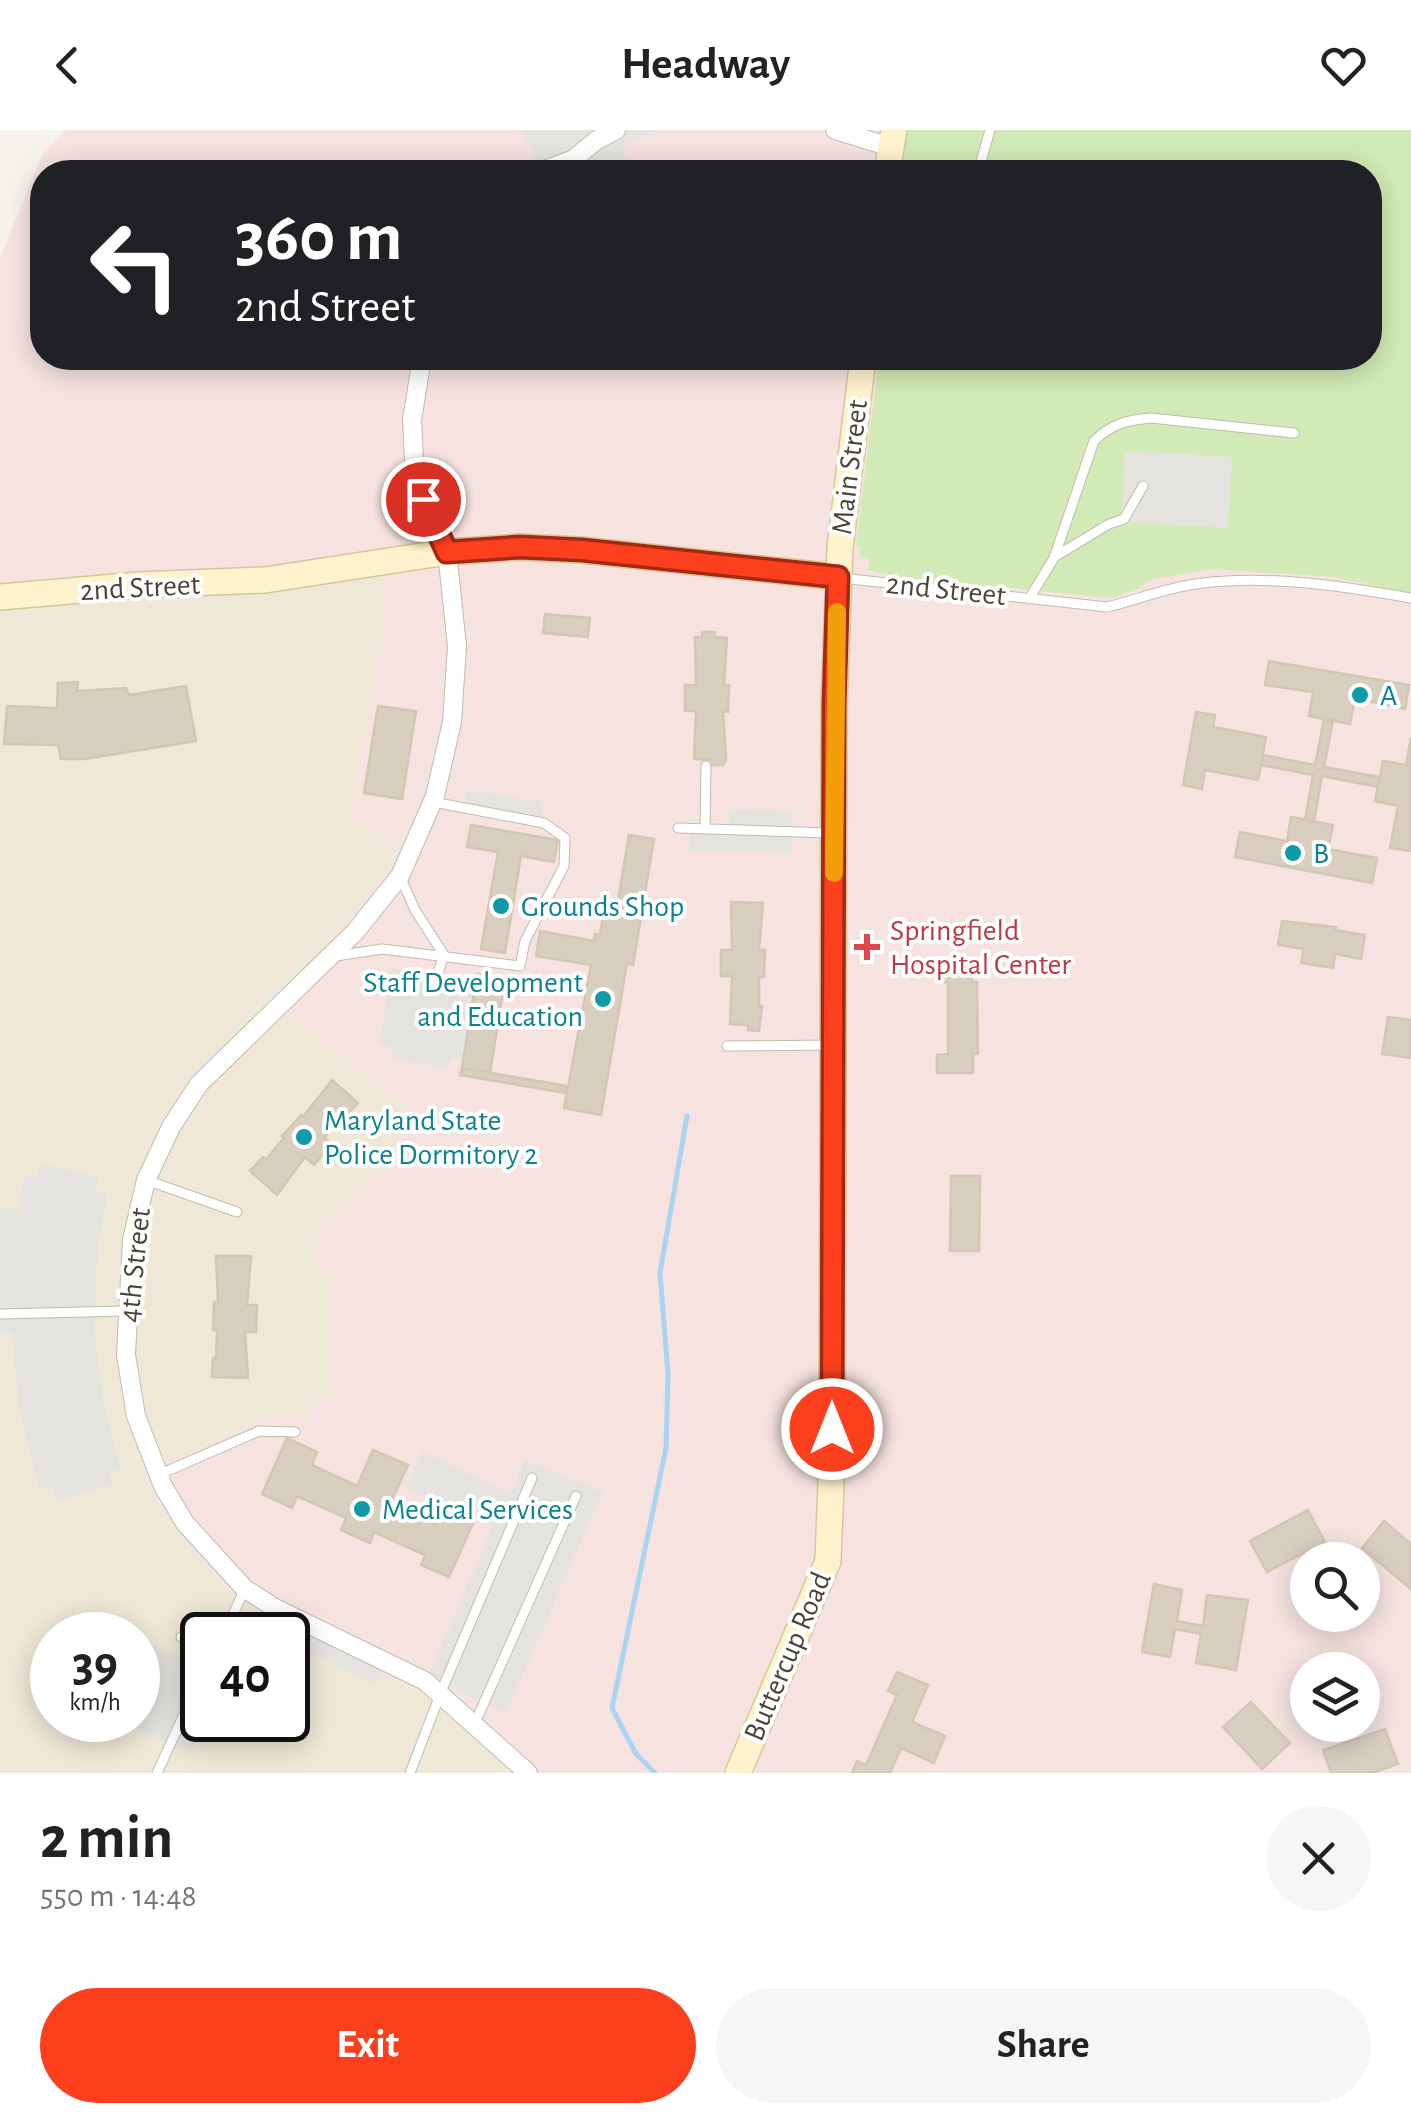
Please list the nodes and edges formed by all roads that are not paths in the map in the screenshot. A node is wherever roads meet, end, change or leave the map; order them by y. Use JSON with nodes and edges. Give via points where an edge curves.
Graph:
{"nodes":[{"id":1,"x":616,"y":130,"type":"edge"},
{"id":2,"x":835,"y":130,"type":"edge"},
{"id":3,"x":990,"y":130,"type":"edge"},
{"id":4,"x":890,"y":150,"type":"edge"},
{"id":5,"x":572,"y":160,"type":"edge"},
{"id":6,"x":981,"y":160,"type":"edge"},
{"id":7,"x":420,"y":370,"type":"edge"},
{"id":8,"x":861,"y":370,"type":"edge"},
{"id":9,"x":1294,"y":433,"type":"dead end"},
{"id":10,"x":1143,"y":486,"type":"dead end"},
{"id":11,"x":447,"y":552,"type":"junction"},
{"id":12,"x":1054,"y":558,"type":"junction"},
{"id":13,"x":838,"y":577,"type":"junction"},
{"id":14,"x":0,"y":597,"type":"edge"},
{"id":15,"x":1029,"y":598,"type":"junction"},
{"id":16,"x":1411,"y":598,"type":"edge"},
{"id":17,"x":706,"y":766,"type":"dead end"},
{"id":18,"x":433,"y":802,"type":"junction"},
{"id":19,"x":678,"y":828,"type":"dead end"},
{"id":20,"x":705,"y":829,"type":"junction"},
{"id":21,"x":834,"y":833,"type":"junction"},
{"id":22,"x":400,"y":876,"type":"junction"},
{"id":23,"x":444,"y":955,"type":"junction"},
{"id":24,"x":328,"y":958,"type":"junction"},
{"id":25,"x":434,"y":984,"type":"dead end"},
{"id":26,"x":833,"y":1045,"type":"junction"},
{"id":27,"x":727,"y":1046,"type":"dead end"},
{"id":28,"x":146,"y":1180,"type":"junction"},
{"id":29,"x":236,"y":1212,"type":"dead end"},
{"id":30,"x":126,"y":1311,"type":"junction"},
{"id":31,"x":0,"y":1314,"type":"edge"},
{"id":32,"x":295,"y":1432,"type":"dead end"},
{"id":33,"x":158,"y":1475,"type":"junction"},
{"id":34,"x":532,"y":1478,"type":"dead end"},
{"id":35,"x":576,"y":1496,"type":"dead end"},
{"id":36,"x":245,"y":1588,"type":"junction"},
{"id":37,"x":233,"y":1612,"type":"edge"},
{"id":38,"x":440,"y":1692,"type":"junction"},
{"id":39,"x":475,"y":1723,"type":"junction"},
{"id":40,"x":180,"y":1724,"type":"edge"},
{"id":41,"x":158,"y":1773,"type":"edge"},
{"id":42,"x":410,"y":1773,"type":"edge"},
{"id":43,"x":528,"y":1773,"type":"edge"},
{"id":44,"x":738,"y":1773,"type":"edge"}],
"edges":[{"from":1,"to":5,"type":"street"},
{"from":2,"to":4,"type":"street"},
{"from":3,"to":6,"type":"lane"},
{"from":7,"to":11,"type":"street","name":"4th Street","via":[[412,420],[415,479]]},
{"from":8,"to":13,"type":"street","name":"Main Street"},
{"from":9,"to":12,"type":"lane","via":[[1151,418],[1109,427],[1094,441]]},
{"from":10,"to":12,"type":"lane","via":[[1124,519]]},
{"from":11,"to":13,"type":"street","name":"2nd Street","via":[[582,550]]},
{"from":11,"to":14,"type":"street","name":"2nd Street","via":[[265,580]]},
{"from":11,"to":18,"type":"street","name":"4th Street","via":[[456,683]]},
{"from":12,"to":15,"type":"lane"},
{"from":13,"to":15,"type":"lane","name":"2nd Street"},
{"from":13,"to":21,"type":"street","name":"Buttercup Road"},
{"from":15,"to":16,"type":"lane","name":"2nd Street","via":[[1107,607],[1200,583],[1274,582]]},
{"from":17,"to":20,"type":"lane"},
{"from":18,"to":22,"type":"street","name":"4th Street"},
{"from":18,"to":23,"type":"lane","via":[[544,822],[565,838],[567,850],[524,941],[520,966]]},
{"from":19,"to":20,"type":"lane"},
{"from":20,"to":21,"type":"lane"},
{"from":21,"to":26,"type":"street","name":"Buttercup Road"},
{"from":22,"to":23,"type":"lane"},
{"from":22,"to":24,"type":"street","name":"4th Street"},
{"from":23,"to":24,"type":"lane","via":[[382,948]]},
{"from":23,"to":25,"type":"lane"},
{"from":24,"to":28,"type":"street","name":"4th Street","via":[[199,1084]]},
{"from":26,"to":27,"type":"lane"},
{"from":26,"to":44,"type":"street","name":"Buttercup Road","via":[[828,1561]]},
{"from":28,"to":29,"type":"lane"},
{"from":28,"to":30,"type":"street","name":"4th Street"},
{"from":30,"to":31,"type":"lane"},
{"from":30,"to":33,"type":"street","name":"4th Street","via":[[130,1386]]},
{"from":32,"to":33,"type":"lane","via":[[260,1430]]},
{"from":33,"to":36,"type":"street","name":"4th Street","via":[[185,1523]]},
{"from":34,"to":38,"type":"lane"},
{"from":35,"to":39,"type":"lane"},
{"from":36,"to":37,"type":"lane"},
{"from":36,"to":38,"type":"street","name":"4th Street"},
{"from":38,"to":39,"type":"street","name":"4th Street"},
{"from":38,"to":42,"type":"lane"},
{"from":39,"to":43,"type":"street","name":"4th Street"},
{"from":40,"to":41,"type":"lane"}]}
